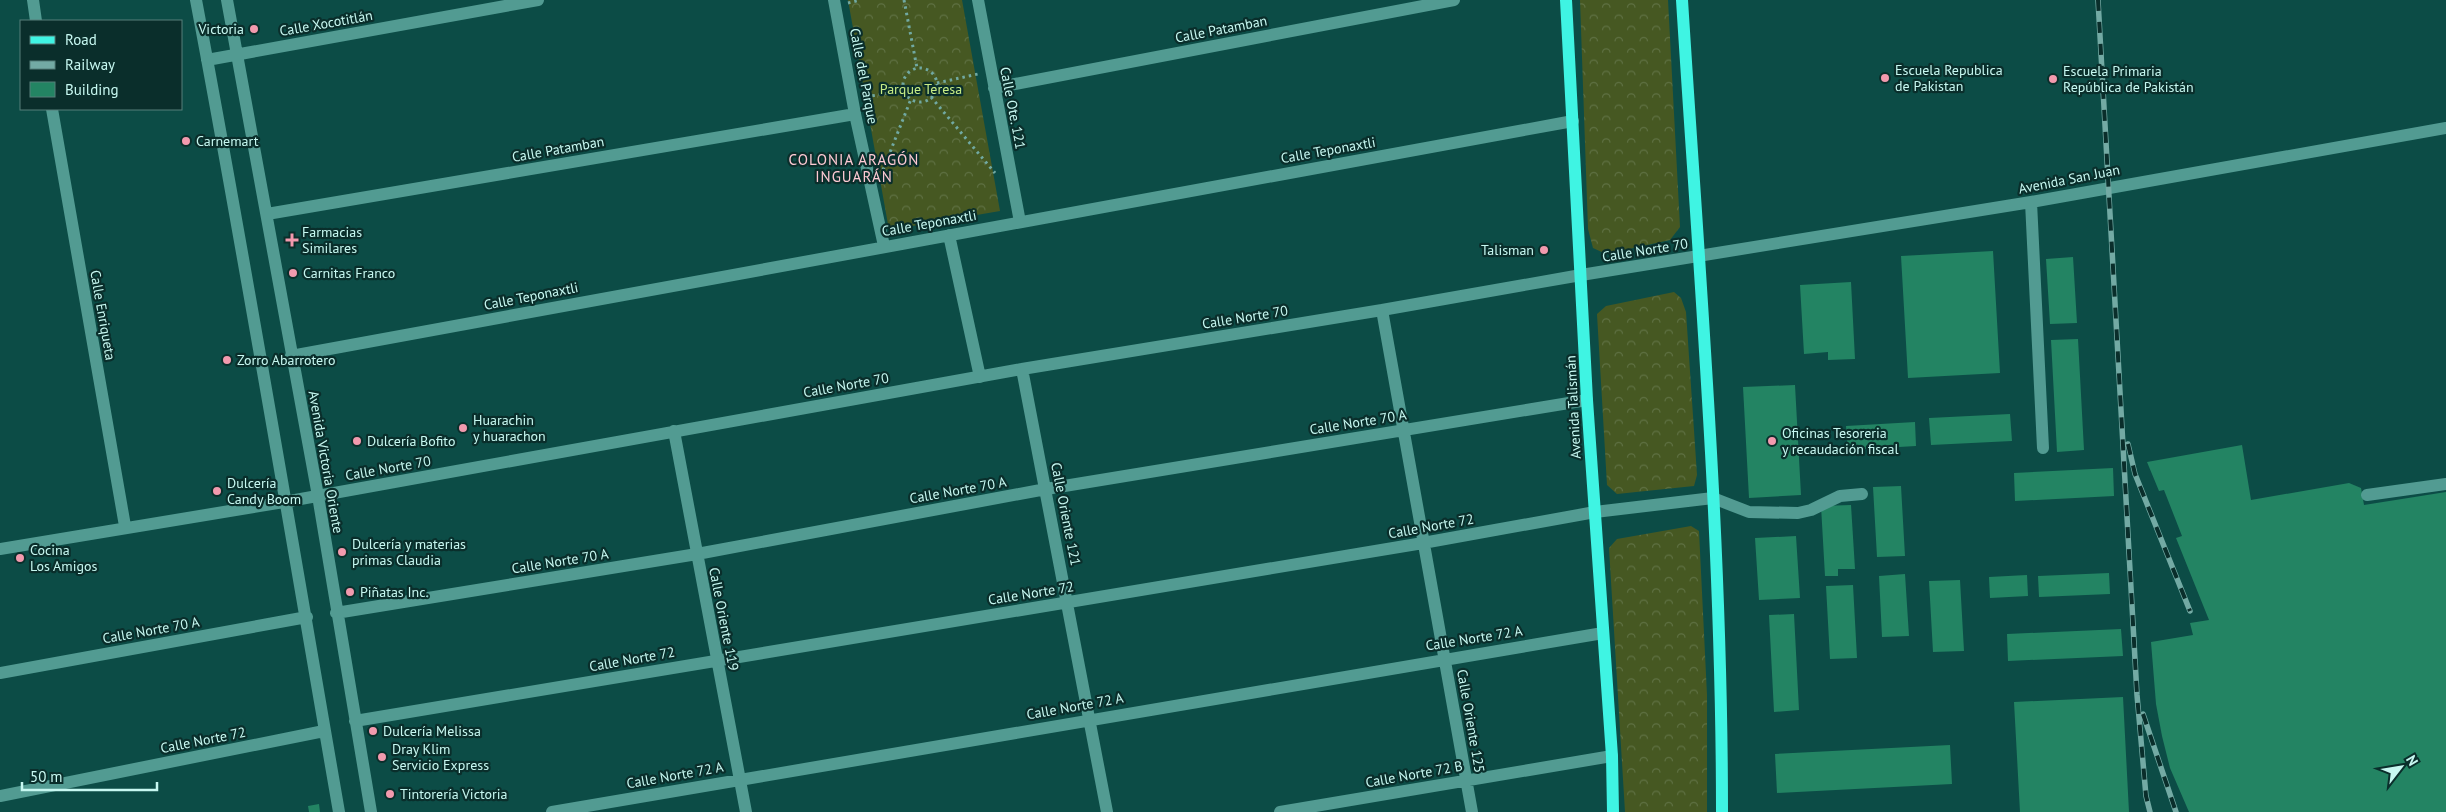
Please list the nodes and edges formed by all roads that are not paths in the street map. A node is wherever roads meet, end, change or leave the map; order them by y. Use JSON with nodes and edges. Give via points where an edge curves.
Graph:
{"nodes":[{"id":1,"x":33,"y":0,"type":"edge"},
{"id":2,"x":196,"y":0,"type":"edge"},
{"id":3,"x":227,"y":0,"type":"edge"},
{"id":4,"x":538,"y":0,"type":"edge"},
{"id":5,"x":978,"y":0,"type":"edge"},
{"id":6,"x":1454,"y":0,"type":"edge"},
{"id":7,"x":1566,"y":0,"type":"edge"},
{"id":8,"x":1682,"y":0,"type":"edge"},
{"id":9,"x":840,"y":2,"type":"edge"},
{"id":10,"x":36,"y":20,"type":"edge"},
{"id":11,"x":237,"y":54,"type":"junction"},
{"id":12,"x":208,"y":60,"type":"junction"},
{"id":13,"x":994,"y":88,"type":"junction"},
{"id":14,"x":52,"y":110,"type":"edge"},
{"id":15,"x":855,"y":114,"type":"junction"},
{"id":16,"x":1573,"y":121,"type":"junction"},
{"id":17,"x":2446,"y":128,"type":"edge"},
{"id":18,"x":2031,"y":202,"type":"junction"},
{"id":19,"x":267,"y":214,"type":"junction"},
{"id":20,"x":1020,"y":222,"type":"junction"},
{"id":21,"x":949,"y":235,"type":"junction"},
{"id":22,"x":884,"y":246,"type":"junction"},
{"id":23,"x":1698,"y":256,"type":"junction"},
{"id":24,"x":1581,"y":275,"type":"junction"},
{"id":25,"x":1382,"y":310,"type":"junction"},
{"id":26,"x":291,"y":356,"type":"junction"},
{"id":27,"x":1022,"y":369,"type":"junction"},
{"id":28,"x":980,"y":377,"type":"junction"},
{"id":29,"x":1587,"y":400,"type":"junction"},
{"id":30,"x":1402,"y":430,"type":"junction"},
{"id":31,"x":674,"y":431,"type":"junction"},
{"id":32,"x":2043,"y":448,"type":"dead end"},
{"id":33,"x":2446,"y":484,"type":"edge"},
{"id":34,"x":1046,"y":489,"type":"junction"},
{"id":35,"x":1862,"y":494,"type":"dead end"},
{"id":36,"x":2367,"y":495,"type":"dead end"},
{"id":37,"x":318,"y":496,"type":"junction"},
{"id":38,"x":1713,"y":498,"type":"junction"},
{"id":39,"x":284,"y":502,"type":"junction"},
{"id":40,"x":1595,"y":512,"type":"junction"},
{"id":41,"x":125,"y":526,"type":"junction"},
{"id":42,"x":1423,"y":543,"type":"junction"},
{"id":43,"x":0,"y":549,"type":"edge"},
{"id":44,"x":697,"y":554,"type":"junction"},
{"id":45,"x":1067,"y":602,"type":"junction"},
{"id":46,"x":336,"y":613,"type":"junction"},
{"id":47,"x":307,"y":617,"type":"junction"},
{"id":48,"x":1603,"y":633,"type":"junction"},
{"id":49,"x":1445,"y":658,"type":"junction"},
{"id":50,"x":717,"y":660,"type":"junction"},
{"id":51,"x":0,"y":673,"type":"edge"},
{"id":52,"x":1090,"y":718,"type":"junction"},
{"id":53,"x":355,"y":721,"type":"junction"},
{"id":54,"x":324,"y":731,"type":"junction"},
{"id":55,"x":1612,"y":756,"type":"junction"},
{"id":56,"x":739,"y":779,"type":"junction"},
{"id":57,"x":1466,"y":780,"type":"junction"},
{"id":58,"x":0,"y":796,"type":"edge"},
{"id":59,"x":338,"y":812,"type":"edge"},
{"id":60,"x":371,"y":812,"type":"edge"},
{"id":61,"x":552,"y":812,"type":"edge"},
{"id":62,"x":746,"y":812,"type":"edge"},
{"id":63,"x":1107,"y":812,"type":"edge"},
{"id":64,"x":1280,"y":812,"type":"edge"},
{"id":65,"x":1472,"y":812,"type":"edge"},
{"id":66,"x":1613,"y":812,"type":"edge"},
{"id":67,"x":1722,"y":812,"type":"edge"}],
"edges":[{"from":1,"to":10,"type":"street"},
{"from":2,"to":12,"type":"street"},
{"from":3,"to":11,"type":"street","name":"Avenida Victoria Oriente"},
{"from":4,"to":11,"type":"street","name":"Calle Xocotitlán"},
{"from":5,"to":13,"type":"street","name":"Calle Ote. 121"},
{"from":6,"to":13,"type":"street","name":"Calle Patamban"},
{"from":7,"to":16,"type":"main road","name":"Avenida Talismán"},
{"from":8,"to":23,"type":"main road"},
{"from":9,"to":15,"type":"street","name":"Calle del Parque"},
{"from":11,"to":12,"type":"street","name":"Calle Xocotitlán"},
{"from":11,"to":19,"type":"street","name":"Avenida Victoria Oriente"},
{"from":12,"to":39,"type":"street"},
{"from":13,"to":20,"type":"street","name":"Calle Ote. 121"},
{"from":14,"to":41,"type":"street","name":"Calle Enriqueta"},
{"from":15,"to":19,"type":"street","name":"Calle Patamban"},
{"from":15,"to":22,"type":"street","name":"Calle del Parque"},
{"from":16,"to":20,"type":"street","name":"Calle Teponaxtli"},
{"from":16,"to":24,"type":"main road","name":"Avenida Talismán"},
{"from":17,"to":18,"type":"street","name":"Avenida San Juan"},
{"from":18,"to":23,"type":"street","name":"Avenida San Juan"},
{"from":18,"to":32,"type":"street"},
{"from":19,"to":26,"type":"street","name":"Avenida Victoria Oriente"},
{"from":20,"to":21,"type":"street","name":"Calle Teponaxtli"},
{"from":21,"to":22,"type":"street","name":"Calle Teponaxtli"},
{"from":21,"to":28,"type":"street"},
{"from":22,"to":26,"type":"street","name":"Calle Teponaxtli"},
{"from":23,"to":24,"type":"street","name":"Calle Norte 70"},
{"from":23,"to":38,"type":"main road"},
{"from":24,"to":25,"type":"street","name":"Calle Norte 70"},
{"from":24,"to":29,"type":"main road","name":"Avenida Talismán"},
{"from":25,"to":27,"type":"street","name":"Calle Norte 70"},
{"from":25,"to":30,"type":"street","name":"Calle Oriente 125"},
{"from":26,"to":37,"type":"street","name":"Avenida Victoria Oriente"},
{"from":27,"to":28,"type":"street","name":"Calle Norte 70"},
{"from":27,"to":34,"type":"street","name":"Calle Oriente 121"},
{"from":28,"to":31,"type":"street","name":"Calle Norte 70"},
{"from":29,"to":30,"type":"street","name":"Calle Norte 70 A"},
{"from":29,"to":40,"type":"main road","name":"Avenida Talismán"},
{"from":30,"to":34,"type":"street","name":"Calle Norte 70 A"},
{"from":30,"to":42,"type":"street","name":"Calle Oriente 125"},
{"from":31,"to":37,"type":"street","name":"Calle Norte 70"},
{"from":31,"to":44,"type":"street","name":"Calle Oriente 119"},
{"from":33,"to":36,"type":"street"},
{"from":34,"to":44,"type":"street","name":"Calle Norte 70 A"},
{"from":34,"to":45,"type":"street","name":"Calle Oriente 121"},
{"from":35,"to":38,"type":"street","via":[[1840,496],[1811,510],[1798,512],[1749,512]]},
{"from":37,"to":39,"type":"street","name":"Calle Norte 70"},
{"from":37,"to":46,"type":"street","name":"Avenida Victoria Oriente"},
{"from":38,"to":40,"type":"street","name":"Calle Norte 72"},
{"from":38,"to":67,"type":"main road"},
{"from":39,"to":41,"type":"street","name":"Calle Norte 70"},
{"from":39,"to":47,"type":"street"},
{"from":40,"to":42,"type":"street","name":"Calle Norte 72"},
{"from":40,"to":48,"type":"main road","name":"Avenida Talismán"},
{"from":41,"to":43,"type":"street","name":"Calle Norte 70"},
{"from":42,"to":45,"type":"street","name":"Calle Norte 72"},
{"from":42,"to":49,"type":"street","name":"Calle Oriente 125"},
{"from":44,"to":46,"type":"street","name":"Calle Norte 70 A"},
{"from":44,"to":50,"type":"street","name":"Calle Oriente 119"},
{"from":45,"to":50,"type":"street","name":"Calle Norte 72"},
{"from":45,"to":52,"type":"street","name":"Calle Oriente 121"},
{"from":46,"to":53,"type":"street","name":"Avenida Victoria Oriente"},
{"from":47,"to":51,"type":"street","name":"Calle Norte 70 A"},
{"from":47,"to":54,"type":"street"},
{"from":48,"to":49,"type":"street","name":"Calle Norte 72 A"},
{"from":48,"to":55,"type":"main road","name":"Avenida Talismán"},
{"from":49,"to":52,"type":"street","name":"Calle Norte 72 A"},
{"from":49,"to":57,"type":"street","name":"Calle Oriente 125"},
{"from":50,"to":53,"type":"street","name":"Calle Norte 72"},
{"from":50,"to":56,"type":"street","name":"Calle Oriente 119"},
{"from":52,"to":56,"type":"street","name":"Calle Norte 72 A"},
{"from":52,"to":63,"type":"street","name":"Calle Oriente 121"},
{"from":53,"to":60,"type":"street","name":"Avenida Victoria Oriente"},
{"from":54,"to":58,"type":"street","name":"Calle Norte 72"},
{"from":54,"to":59,"type":"street"},
{"from":55,"to":57,"type":"street","name":"Calle Norte 72 B"},
{"from":55,"to":66,"type":"main road","name":"Avenida Talismán"},
{"from":56,"to":61,"type":"street","name":"Calle Norte 72 A"},
{"from":56,"to":62,"type":"street","name":"Calle Oriente 119"},
{"from":57,"to":64,"type":"street","name":"Calle Norte 72 B"},
{"from":57,"to":65,"type":"street","name":"Calle Oriente 125"}]}
